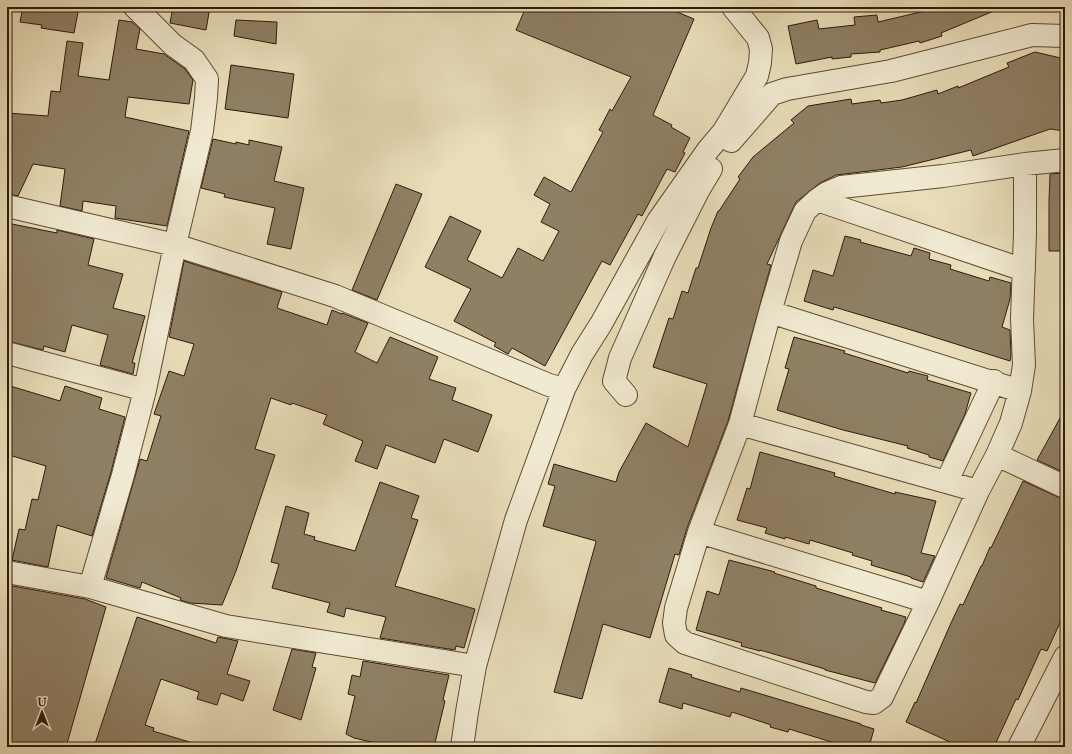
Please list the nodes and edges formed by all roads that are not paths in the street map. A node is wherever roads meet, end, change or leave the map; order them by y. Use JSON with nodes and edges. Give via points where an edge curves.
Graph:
{"nodes":[{"id":1,"x":135,"y":7,"type":"edge"},
{"id":2,"x":733,"y":7,"type":"edge"},
{"id":3,"x":1065,"y":36,"type":"edge"},
{"id":4,"x":1065,"y":160,"type":"edge"},
{"id":5,"x":1024,"y":164,"type":"junction"},
{"id":6,"x":817,"y":200,"type":"junction"},
{"id":7,"x":7,"y":206,"type":"edge"},
{"id":8,"x":175,"y":245,"type":"junction"},
{"id":9,"x":1024,"y":270,"type":"junction"},
{"id":10,"x":770,"y":312,"type":"junction"},
{"id":11,"x":7,"y":353,"type":"edge"},
{"id":12,"x":994,"y":381,"type":"junction"},
{"id":13,"x":564,"y":389,"type":"junction"},
{"id":14,"x":145,"y":390,"type":"junction"},
{"id":15,"x":1020,"y":391,"type":"junction"},
{"id":16,"x":626,"y":395,"type":"dead end"},
{"id":17,"x":740,"y":424,"type":"junction"},
{"id":18,"x":997,"y":455,"type":"junction"},
{"id":19,"x":947,"y":481,"type":"junction"},
{"id":20,"x":1065,"y":487,"type":"edge"},
{"id":21,"x":978,"y":491,"type":"junction"},
{"id":22,"x":699,"y":532,"type":"junction"},
{"id":23,"x":7,"y":572,"type":"edge"},
{"id":24,"x":90,"y":587,"type":"junction"},
{"id":25,"x":928,"y":602,"type":"junction"},
{"id":26,"x":1065,"y":657,"type":"edge"},
{"id":27,"x":475,"y":666,"type":"junction"},
{"id":28,"x":462,"y":747,"type":"edge"},
{"id":29,"x":1019,"y":747,"type":"edge"}],
"edges":[{"from":1,"to":8,"type":"street","via":[[173,45],[194,60],[207,79],[202,131]]},
{"from":2,"to":13,"type":"street","via":[[758,38],[761,49],[757,76],[724,131],[658,221]]},
{"from":3,"to":16,"type":"street","via":[[1032,35],[892,71],[787,89],[772,94],[721,152],[665,256],[620,358],[614,381]]},
{"from":4,"to":5,"type":"street"},
{"from":5,"to":6,"type":"street","via":[[841,187]]},
{"from":5,"to":9,"type":"street"},
{"from":6,"to":9,"type":"street"},
{"from":6,"to":10,"type":"street","via":[[805,212],[797,227]]},
{"from":7,"to":8,"type":"street"},
{"from":8,"to":13,"type":"street","via":[[335,296]]},
{"from":8,"to":14,"type":"street"},
{"from":9,"to":15,"type":"street","via":[[1024,365]]},
{"from":10,"to":12,"type":"street"},
{"from":10,"to":17,"type":"street"},
{"from":11,"to":14,"type":"street"},
{"from":12,"to":15,"type":"street"},
{"from":12,"to":19,"type":"street"},
{"from":13,"to":27,"type":"street","via":[[516,520]]},
{"from":14,"to":24,"type":"street"},
{"from":15,"to":18,"type":"street","via":[[1011,423]]},
{"from":17,"to":19,"type":"street"},
{"from":17,"to":22,"type":"street"},
{"from":18,"to":20,"type":"street"},
{"from":18,"to":21,"type":"street"},
{"from":19,"to":21,"type":"street"},
{"from":21,"to":25,"type":"street"},
{"from":22,"to":25,"type":"street"},
{"from":22,"to":25,"type":"street","via":[[676,608],[676,635],[685,643],[866,702],[874,703],[882,697]]},
{"from":23,"to":24,"type":"street"},
{"from":24,"to":27,"type":"street","via":[[226,626]]},
{"from":26,"to":29,"type":"street"},
{"from":27,"to":28,"type":"street"}]}
